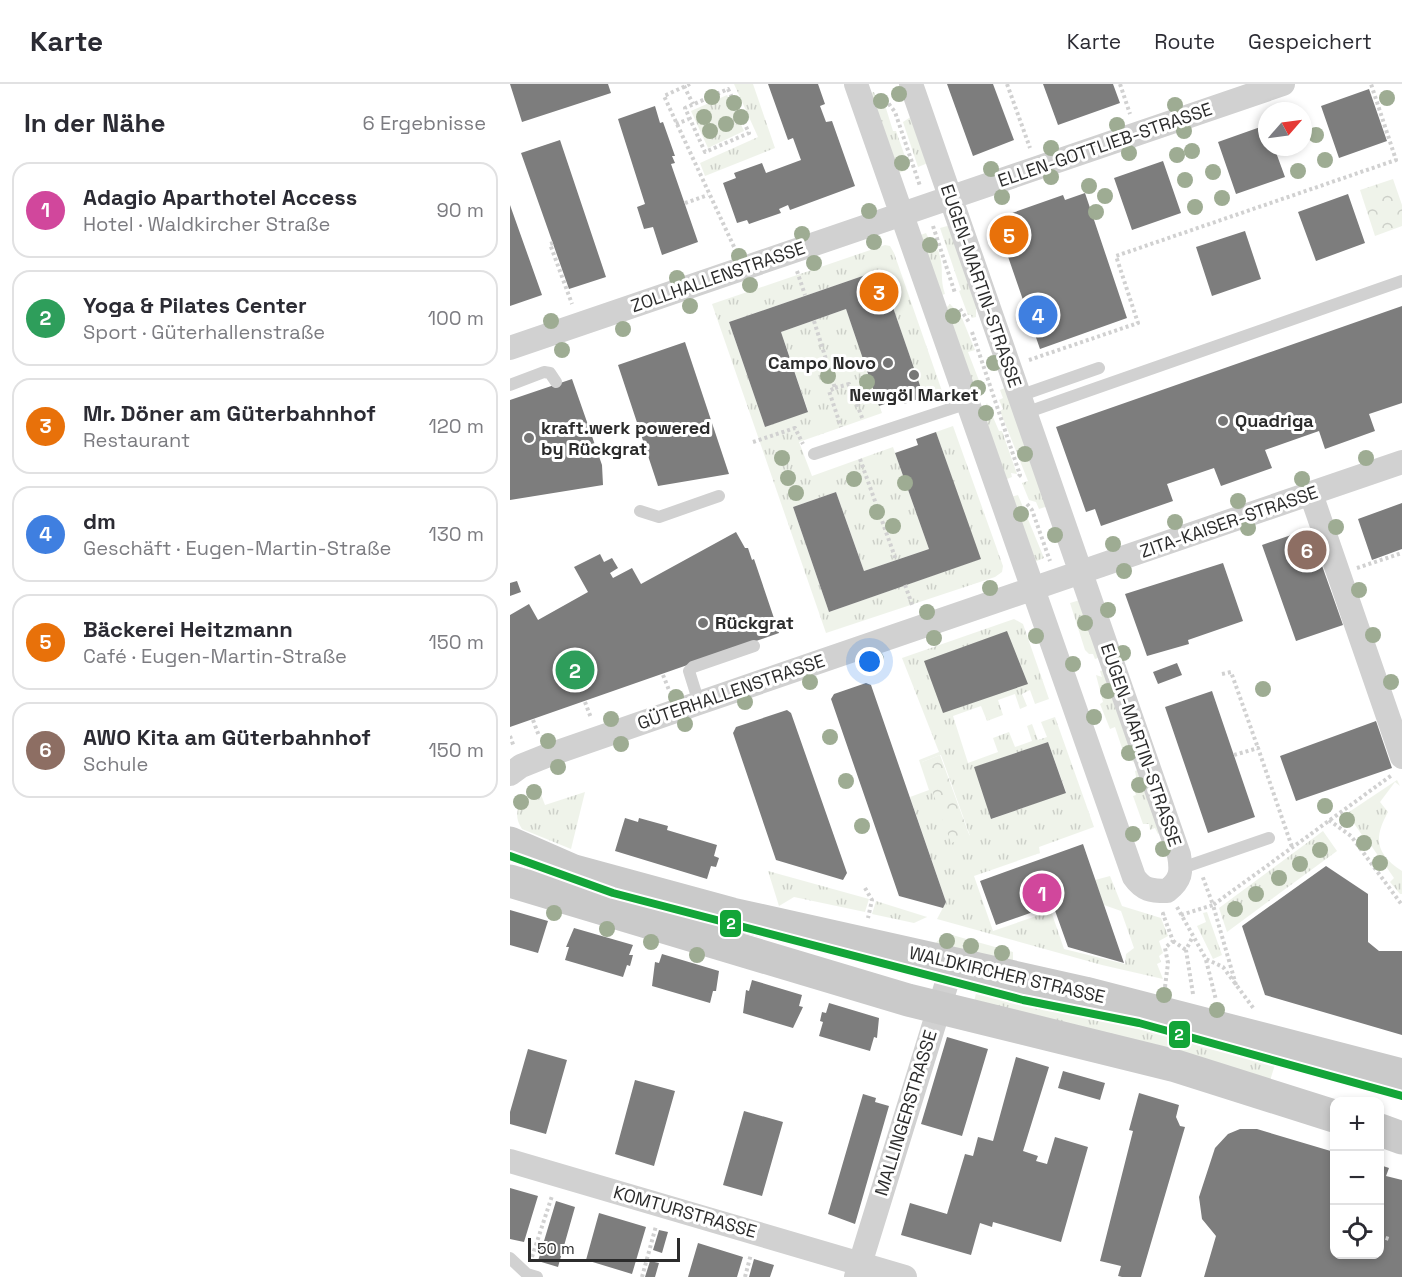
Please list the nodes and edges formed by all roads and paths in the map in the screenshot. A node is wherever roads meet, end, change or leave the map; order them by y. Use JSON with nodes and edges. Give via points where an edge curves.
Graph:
{"nodes":[{"id":1,"x":690,"y":84,"type":"edge"},
{"id":2,"x":856,"y":84,"type":"edge"},
{"id":3,"x":911,"y":84,"type":"edge"},
{"id":4,"x":1007,"y":84,"type":"edge"},
{"id":5,"x":1120,"y":84,"type":"edge"},
{"id":6,"x":1283,"y":84,"type":"edge"},
{"id":7,"x":1371,"y":84,"type":"edge"},
{"id":8,"x":684,"y":86,"type":"junction"},
{"id":9,"x":884,"y":92,"type":"dead end"},
{"id":10,"x":693,"y":104,"type":"junction"},
{"id":11,"x":689,"y":119,"type":"junction"},
{"id":12,"x":676,"y":124,"type":"junction"},
{"id":13,"x":1137,"y":134,"type":"junction"},
{"id":14,"x":1037,"y":168,"type":"junction"},
{"id":15,"x":708,"y":195,"type":"junction"},
{"id":16,"x":950,"y":197,"type":"junction"},
{"id":17,"x":685,"y":204,"type":"dead end"},
{"id":18,"x":926,"y":205,"type":"junction"},
{"id":19,"x":902,"y":213,"type":"junction"},
{"id":20,"x":553,"y":243,"type":"dead end"},
{"id":21,"x":745,"y":269,"type":"junction"},
{"id":22,"x":1402,"y":281,"type":"edge"},
{"id":23,"x":956,"y":296,"type":"dead end"},
{"id":24,"x":958,"y":304,"type":"dead end"},
{"id":25,"x":814,"y":321,"type":"dead end"},
{"id":26,"x":579,"y":325,"type":"junction"},
{"id":27,"x":510,"y":348,"type":"edge"},
{"id":28,"x":1009,"y":367,"type":"junction"},
{"id":29,"x":1099,"y":368,"type":"dead end"},
{"id":30,"x":556,"y":382,"type":"dead end"},
{"id":31,"x":510,"y":385,"type":"edge"},
{"id":32,"x":835,"y":388,"type":"junction"},
{"id":33,"x":968,"y":403,"type":"junction"},
{"id":34,"x":1022,"y":405,"type":"junction"},
{"id":35,"x":863,"y":420,"type":"dead end"},
{"id":36,"x":841,"y":427,"type":"dead end"},
{"id":37,"x":753,"y":442,"type":"dead end"},
{"id":38,"x":814,"y":454,"type":"joint"},
{"id":39,"x":860,"y":459,"type":"dead end"},
{"id":40,"x":1402,"y":462,"type":"edge"},
{"id":41,"x":1018,"y":484,"type":"dead end"},
{"id":42,"x":1311,"y":494,"type":"junction"},
{"id":43,"x":719,"y":496,"type":"dead end"},
{"id":44,"x":1023,"y":499,"type":"dead end"},
{"id":45,"x":640,"y":510,"type":"dead end"},
{"id":46,"x":1402,"y":553,"type":"edge"},
{"id":47,"x":896,"y":560,"type":"dead end"},
{"id":48,"x":1356,"y":569,"type":"dead end"},
{"id":49,"x":1080,"y":573,"type":"junction"},
{"id":50,"x":1054,"y":574,"type":"junction"},
{"id":51,"x":1033,"y":590,"type":"junction"},
{"id":52,"x":754,"y":646,"type":"dead end"},
{"id":53,"x":1222,"y":674,"type":"dead end"},
{"id":54,"x":663,"y":675,"type":"dead end"},
{"id":55,"x":668,"y":687,"type":"dead end"},
{"id":56,"x":585,"y":702,"type":"dead end"},
{"id":57,"x":699,"y":702,"type":"junction"},
{"id":58,"x":589,"y":713,"type":"dead end"},
{"id":59,"x":533,"y":720,"type":"dead end"},
{"id":60,"x":537,"y":732,"type":"dead end"},
{"id":61,"x":1258,"y":748,"type":"junction"},
{"id":62,"x":1234,"y":755,"type":"dead end"},
{"id":63,"x":1398,"y":765,"type":"edge"},
{"id":64,"x":510,"y":774,"type":"edge"},
{"id":65,"x":1329,"y":820,"type":"junction"},
{"id":66,"x":1269,"y":838,"type":"dead end"},
{"id":67,"x":510,"y":843,"type":"edge"},
{"id":68,"x":1292,"y":848,"type":"junction"},
{"id":69,"x":1190,"y":865,"type":"junction"},
{"id":70,"x":510,"y":881,"type":"edge"},
{"id":71,"x":865,"y":888,"type":"dead end"},
{"id":72,"x":1213,"y":905,"type":"junction"},
{"id":73,"x":1402,"y":905,"type":"edge"},
{"id":74,"x":1181,"y":915,"type":"junction"},
{"id":75,"x":867,"y":919,"type":"dead end"},
{"id":76,"x":1193,"y":936,"type":"junction"},
{"id":77,"x":1173,"y":941,"type":"junction"},
{"id":78,"x":1186,"y":950,"type":"junction"},
{"id":79,"x":1206,"y":959,"type":"junction"},
{"id":80,"x":954,"y":963,"type":"junction"},
{"id":81,"x":1236,"y":985,"type":"junction"},
{"id":82,"x":1165,"y":987,"type":"dead end"},
{"id":83,"x":1193,"y":994,"type":"dead end"},
{"id":84,"x":1216,"y":1000,"type":"dead end"},
{"id":85,"x":940,"y":1009,"type":"junction"},
{"id":86,"x":1254,"y":1010,"type":"dead end"},
{"id":87,"x":1402,"y":1075,"type":"edge"},
{"id":88,"x":1330,"y":1114,"type":"edge"},
{"id":89,"x":1384,"y":1131,"type":"edge"},
{"id":90,"x":1402,"y":1138,"type":"edge"},
{"id":91,"x":510,"y":1161,"type":"edge"},
{"id":92,"x":559,"y":1176,"type":"junction"},
{"id":93,"x":662,"y":1205,"type":"junction"},
{"id":94,"x":1384,"y":1237,"type":"edge"},
{"id":95,"x":1389,"y":1239,"type":"dead end"},
{"id":96,"x":510,"y":1258,"type":"edge"},
{"id":97,"x":858,"y":1270,"type":"edge"},
{"id":98,"x":532,"y":1276,"type":"edge"},
{"id":99,"x":642,"y":1277,"type":"edge"},
{"id":100,"x":905,"y":1277,"type":"edge"}],
"edges":[{"from":1,"to":8,"type":"path"},
{"from":2,"to":19,"type":"street","name":"EUGEN-MARTIN-STRASSE"},
{"from":3,"to":16,"type":"street","name":"EUGEN-MARTIN-STRASSE"},
{"from":4,"to":14,"type":"path"},
{"from":5,"to":13,"type":"path"},
{"from":6,"to":13,"type":"street","name":"ELLEN-GOTTLIEB-STRASSE"},
{"from":7,"to":28,"type":"path","via":[[1396,159],[1116,256],[1138,322]]},
{"from":8,"to":10,"type":"path"},
{"from":8,"to":12,"type":"path","via":[[664,96]]},
{"from":9,"to":18,"type":"path","via":[[895,112]]},
{"from":10,"to":11,"type":"path","via":[[685,108]]},
{"from":10,"to":11,"type":"path","via":[[728,89],[749,133],[705,152]]},
{"from":11,"to":12,"type":"path"},
{"from":12,"to":15,"type":"path"},
{"from":13,"to":14,"type":"street","name":"ELLEN-GOTTLIEB-STRASSE"},
{"from":14,"to":16,"type":"street","name":"ELLEN-GOTTLIEB-STRASSE"},
{"from":15,"to":17,"type":"path"},
{"from":15,"to":21,"type":"path"},
{"from":16,"to":18,"type":"street","name":"ELLEN-GOTTLIEB-STRASSE"},
{"from":16,"to":28,"type":"street","name":"EUGEN-MARTIN-STRASSE"},
{"from":18,"to":19,"type":"street","name":"ZOLLHALLENSTRASSE"},
{"from":18,"to":23,"type":"path"},
{"from":19,"to":21,"type":"street","name":"ZOLLHALLENSTRASSE"},
{"from":19,"to":33,"type":"street","name":"EUGEN-MARTIN-STRASSE"},
{"from":20,"to":26,"type":"path","via":[[550,244]]},
{"from":21,"to":26,"type":"street","name":"ZOLLHALLENSTRASSE"},
{"from":22,"to":34,"type":"lane"},
{"from":24,"to":41,"type":"path","via":[[969,321],[1020,475],[1016,479]]},
{"from":25,"to":32,"type":"path"},
{"from":26,"to":27,"type":"street","name":"ZOLLHALLENSTRASSE"},
{"from":28,"to":34,"type":"street","name":"EUGEN-MARTIN-STRASSE"},
{"from":29,"to":34,"type":"lane"},
{"from":30,"to":31,"type":"lane","via":[[550,373],[544,372]]},
{"from":32,"to":35,"type":"path","via":[[849,384]]},
{"from":32,"to":36,"type":"path","via":[[829,391]]},
{"from":33,"to":38,"type":"lane"},
{"from":33,"to":51,"type":"street","name":"EUGEN-MARTIN-STRASSE"},
{"from":34,"to":49,"type":"street","name":"EUGEN-MARTIN-STRASSE"},
{"from":37,"to":38,"type":"path","via":[[795,428],[802,444]]},
{"from":39,"to":47,"type":"path"},
{"from":40,"to":42,"type":"street","name":"ZITA-KAISER-STRASSE"},
{"from":42,"to":49,"type":"street","name":"ZITA-KAISER-STRASSE"},
{"from":42,"to":63,"type":"street"},
{"from":43,"to":45,"type":"lane","via":[[659,517]]},
{"from":44,"to":50,"type":"path","via":[[1032,510]]},
{"from":46,"to":48,"type":"path"},
{"from":49,"to":50,"type":"street","name":"ZITA-KAISER-STRASSE"},
{"from":49,"to":69,"type":"street","name":"EUGEN-MARTIN-STRASSE","via":[[1179,855]]},
{"from":50,"to":51,"type":"street","name":"GÜTERHALLENSTRASSE"},
{"from":51,"to":57,"type":"street","name":"GÜTERHALLENSTRASSE"},
{"from":51,"to":69,"type":"street","name":"EUGEN-MARTIN-STRASSE","via":[[1134,877],[1140,886],[1151,891],[1167,891]]},
{"from":52,"to":57,"type":"lane","via":[[689,671]]},
{"from":53,"to":61,"type":"path","via":[[1231,672]]},
{"from":54,"to":55,"type":"path"},
{"from":56,"to":58,"type":"path"},
{"from":57,"to":64,"type":"street","name":"GÜTERHALLENSTRASSE","via":[[546,756]]},
{"from":59,"to":60,"type":"path"},
{"from":61,"to":62,"type":"path"},
{"from":61,"to":68,"type":"path"},
{"from":63,"to":65,"type":"path"},
{"from":65,"to":68,"type":"path"},
{"from":65,"to":73,"type":"path","via":[[1351,836]]},
{"from":66,"to":69,"type":"lane"},
{"from":67,"to":80,"type":"main road","name":"WALDKIRCHER STRASSE","via":[[574,871],[616,883],[761,921]]},
{"from":68,"to":72,"type":"path"},
{"from":69,"to":72,"type":"path"},
{"from":70,"to":85,"type":"main road"},
{"from":71,"to":75,"type":"path","via":[[872,900]]},
{"from":72,"to":74,"type":"path"},
{"from":72,"to":81,"type":"path"},
{"from":74,"to":76,"type":"path"},
{"from":74,"to":77,"type":"path","via":[[1177,908],[1163,914]]},
{"from":76,"to":78,"type":"path"},
{"from":76,"to":79,"type":"path"},
{"from":77,"to":78,"type":"path"},
{"from":77,"to":82,"type":"path","via":[[1166,948]]},
{"from":78,"to":83,"type":"path"},
{"from":79,"to":81,"type":"path","via":[[1223,967]]},
{"from":79,"to":84,"type":"path"},
{"from":80,"to":85,"type":"street","name":"MALLINGERSTRASSE"},
{"from":80,"to":87,"type":"main road","name":"WALDKIRCHER STRASSE","via":[[1096,995]]},
{"from":81,"to":86,"type":"path"},
{"from":85,"to":88,"type":"main road","via":[[1176,1066]]},
{"from":85,"to":97,"type":"street","name":"MALLINGERSTRASSE"},
{"from":89,"to":90,"type":"main road"},
{"from":91,"to":92,"type":"street","name":"KOMTURSTRASSE"},
{"from":92,"to":93,"type":"street","name":"KOMTURSTRASSE"},
{"from":92,"to":98,"type":"path"},
{"from":93,"to":97,"type":"street","name":"KOMTURSTRASSE"},
{"from":93,"to":99,"type":"path"},
{"from":94,"to":95,"type":"path"},
{"from":96,"to":98,"type":"lane"},
{"from":97,"to":100,"type":"street","name":"KOMTURSTRASSE"}]}
